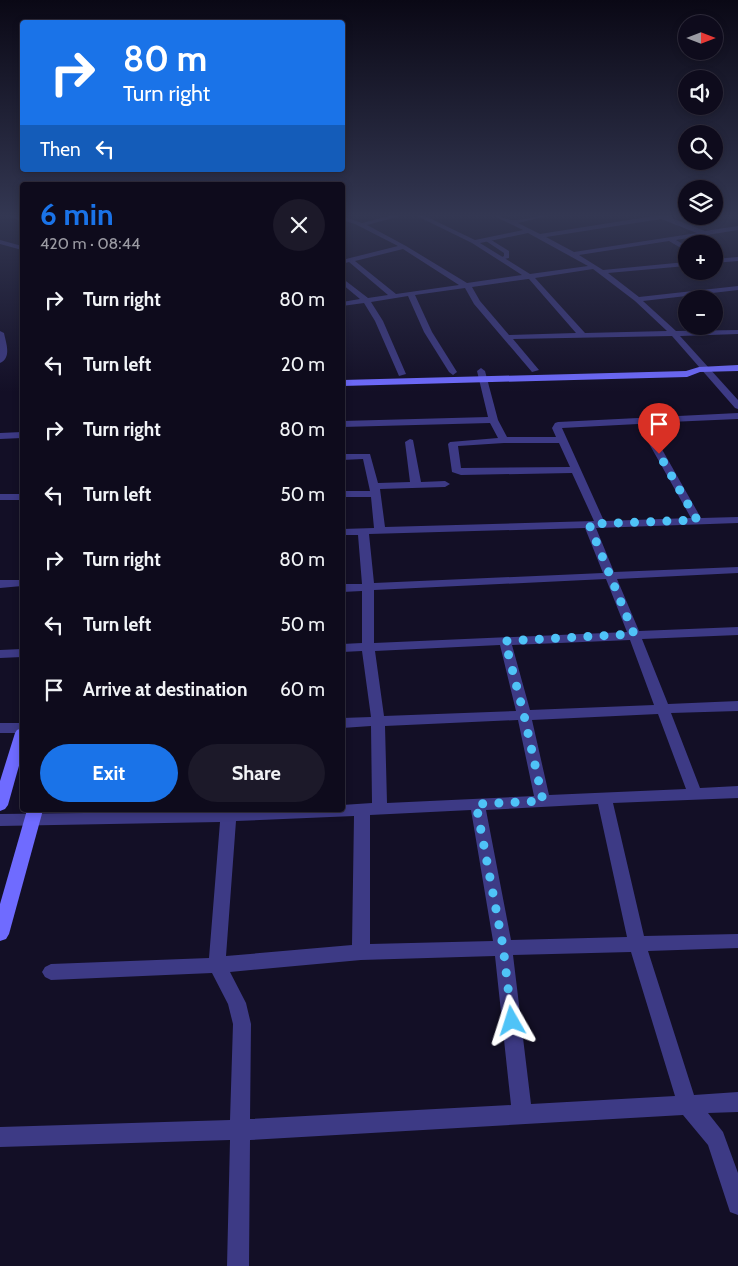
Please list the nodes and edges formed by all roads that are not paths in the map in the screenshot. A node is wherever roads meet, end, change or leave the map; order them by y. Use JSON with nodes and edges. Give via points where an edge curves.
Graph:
{"nodes":[{"id":1,"x":364,"y":274,"type":"edge"},
{"id":2,"x":447,"y":274,"type":"edge"},
{"id":3,"x":525,"y":274,"type":"edge"},
{"id":4,"x":564,"y":274,"type":"edge"},
{"id":5,"x":603,"y":274,"type":"edge"},
{"id":6,"x":531,"y":278,"type":"junction"},
{"id":7,"x":345,"y":283,"type":"edge"},
{"id":8,"x":468,"y":287,"type":"junction"},
{"id":9,"x":738,"y":288,"type":"edge"},
{"id":10,"x":729,"y":289,"type":"junction"},
{"id":11,"x":411,"y":296,"type":"junction"},
{"id":12,"x":395,"y":297,"type":"junction"},
{"id":13,"x":637,"y":299,"type":"junction"},
{"id":14,"x":738,"y":299,"type":"edge"},
{"id":15,"x":367,"y":301,"type":"junction"},
{"id":16,"x":345,"y":304,"type":"edge"},
{"id":17,"x":738,"y":332,"type":"edge"},
{"id":18,"x":0,"y":333,"type":"edge"},
{"id":19,"x":672,"y":334,"type":"junction"},
{"id":20,"x":584,"y":336,"type":"junction"},
{"id":21,"x":506,"y":337,"type":"junction"},
{"id":22,"x":0,"y":361,"type":"edge"},
{"id":23,"x":738,"y":368,"type":"edge"},
{"id":24,"x":534,"y":370,"type":"junction"},
{"id":25,"x":704,"y":370,"type":"junction"},
{"id":26,"x":453,"y":372,"type":"junction"},
{"id":27,"x":402,"y":374,"type":"junction"},
{"id":28,"x":345,"y":375,"type":"edge"},
{"id":29,"x":482,"y":375,"type":"junction"},
{"id":30,"x":345,"y":382,"type":"edge"},
{"id":31,"x":738,"y":406,"type":"edge"},
{"id":32,"x":738,"y":416,"type":"edge"},
{"id":33,"x":493,"y":420,"type":"junction"},
{"id":34,"x":641,"y":420,"type":"junction"},
{"id":35,"x":345,"y":424,"type":"edge"},
{"id":36,"x":20,"y":435,"type":"edge"},
{"id":37,"x":0,"y":436,"type":"edge"},
{"id":38,"x":504,"y":440,"type":"junction"},
{"id":39,"x":563,"y":440,"type":"junction"},
{"id":40,"x":410,"y":442,"type":"dead end"},
{"id":41,"x":345,"y":457,"type":"edge"},
{"id":42,"x":576,"y":470,"type":"junction"},
{"id":43,"x":445,"y":484,"type":"dead end"},
{"id":44,"x":416,"y":485,"type":"junction"},
{"id":45,"x":375,"y":490,"type":"junction"},
{"id":46,"x":345,"y":494,"type":"edge"},
{"id":47,"x":0,"y":497,"type":"edge"},
{"id":48,"x":20,"y":497,"type":"edge"},
{"id":49,"x":697,"y":520,"type":"junction"},
{"id":50,"x":738,"y":520,"type":"edge"},
{"id":51,"x":594,"y":523,"type":"junction"},
{"id":52,"x":363,"y":531,"type":"junction"},
{"id":53,"x":380,"y":531,"type":"junction"},
{"id":54,"x":345,"y":532,"type":"edge"},
{"id":55,"x":738,"y":570,"type":"edge"},
{"id":56,"x":610,"y":575,"type":"junction"},
{"id":57,"x":20,"y":583,"type":"edge"},
{"id":58,"x":0,"y":584,"type":"edge"},
{"id":59,"x":368,"y":587,"type":"junction"},
{"id":60,"x":345,"y":588,"type":"edge"},
{"id":61,"x":738,"y":631,"type":"edge"},
{"id":62,"x":634,"y":634,"type":"junction"},
{"id":63,"x":505,"y":641,"type":"junction"},
{"id":64,"x":368,"y":647,"type":"junction"},
{"id":65,"x":345,"y":648,"type":"edge"},
{"id":66,"x":20,"y":653,"type":"edge"},
{"id":67,"x":0,"y":654,"type":"edge"},
{"id":68,"x":738,"y":706,"type":"edge"},
{"id":69,"x":662,"y":709,"type":"junction"},
{"id":70,"x":524,"y":715,"type":"junction"},
{"id":71,"x":378,"y":721,"type":"junction"},
{"id":72,"x":345,"y":723,"type":"edge"},
{"id":73,"x":0,"y":728,"type":"edge"},
{"id":74,"x":20,"y":728,"type":"edge"},
{"id":75,"x":20,"y":739,"type":"edge"},
{"id":76,"x":695,"y":794,"type":"junction"},
{"id":77,"x":736,"y":796,"type":"edge"},
{"id":78,"x":604,"y":798,"type":"junction"},
{"id":79,"x":543,"y":801,"type":"junction"},
{"id":80,"x":476,"y":804,"type":"junction"},
{"id":81,"x":0,"y":805,"type":"edge"},
{"id":82,"x":380,"y":809,"type":"junction"},
{"id":83,"x":345,"y":810,"type":"edge"},
{"id":84,"x":362,"y":810,"type":"junction"},
{"id":85,"x":273,"y":812,"type":"edge"},
{"id":86,"x":229,"y":813,"type":"edge"},
{"id":87,"x":33,"y":815,"type":"edge"},
{"id":88,"x":0,"y":820,"type":"edge"},
{"id":89,"x":0,"y":934,"type":"edge"},
{"id":90,"x":738,"y":941,"type":"edge"},
{"id":91,"x":637,"y":943,"type":"junction"},
{"id":92,"x":503,"y":946,"type":"junction"},
{"id":93,"x":361,"y":952,"type":"junction"},
{"id":94,"x":217,"y":965,"type":"junction"},
{"id":95,"x":52,"y":972,"type":"dead end"},
{"id":96,"x":738,"y":1102,"type":"edge"},
{"id":97,"x":687,"y":1104,"type":"junction"},
{"id":98,"x":522,"y":1115,"type":"junction"},
{"id":99,"x":241,"y":1130,"type":"junction"},
{"id":100,"x":0,"y":1137,"type":"edge"},
{"id":101,"x":738,"y":1204,"type":"edge"},
{"id":102,"x":238,"y":1266,"type":"edge"}],
"edges":[{"from":1,"to":12,"type":"street"},
{"from":2,"to":8,"type":"street"},
{"from":3,"to":6,"type":"street"},
{"from":4,"to":6,"type":"street"},
{"from":5,"to":13,"type":"street"},
{"from":6,"to":8,"type":"street"},
{"from":6,"to":20,"type":"street"},
{"from":7,"to":15,"type":"street"},
{"from":8,"to":11,"type":"street"},
{"from":8,"to":21,"type":"street"},
{"from":9,"to":10,"type":"street"},
{"from":10,"to":13,"type":"street"},
{"from":10,"to":14,"type":"street"},
{"from":11,"to":12,"type":"street"},
{"from":11,"to":26,"type":"street","via":[[428,332]]},
{"from":12,"to":15,"type":"street"},
{"from":13,"to":19,"type":"street"},
{"from":15,"to":16,"type":"street"},
{"from":15,"to":27,"type":"street"},
{"from":17,"to":19,"type":"street"},
{"from":18,"to":22,"type":"street","via":[[4,350]]},
{"from":19,"to":20,"type":"street"},
{"from":19,"to":25,"type":"street"},
{"from":20,"to":21,"type":"street"},
{"from":21,"to":24,"type":"street"},
{"from":23,"to":25,"type":"street"},
{"from":24,"to":25,"type":"street"},
{"from":24,"to":29,"type":"street"},
{"from":25,"to":29,"type":"street","via":[[687,374]]},
{"from":25,"to":31,"type":"street"},
{"from":26,"to":27,"type":"street"},
{"from":26,"to":29,"type":"street"},
{"from":27,"to":28,"type":"street"},
{"from":29,"to":30,"type":"street"},
{"from":29,"to":33,"type":"street"},
{"from":32,"to":34,"type":"street"},
{"from":33,"to":35,"type":"street"},
{"from":33,"to":38,"type":"street"},
{"from":34,"to":39,"type":"street","via":[[558,424]]},
{"from":34,"to":49,"type":"street"},
{"from":36,"to":37,"type":"street"},
{"from":38,"to":39,"type":"street"},
{"from":38,"to":42,"type":"street","via":[[453,444],[456,470]]},
{"from":39,"to":42,"type":"street"},
{"from":40,"to":44,"type":"street"},
{"from":41,"to":45,"type":"street","via":[[367,456]]},
{"from":42,"to":51,"type":"street"},
{"from":43,"to":44,"type":"street"},
{"from":44,"to":45,"type":"street"},
{"from":45,"to":46,"type":"street"},
{"from":45,"to":53,"type":"street"},
{"from":47,"to":48,"type":"street"},
{"from":49,"to":50,"type":"street"},
{"from":49,"to":51,"type":"street"},
{"from":51,"to":53,"type":"street"},
{"from":51,"to":56,"type":"street"},
{"from":52,"to":53,"type":"street"},
{"from":52,"to":54,"type":"street"},
{"from":52,"to":59,"type":"street"},
{"from":55,"to":56,"type":"street"},
{"from":56,"to":59,"type":"street"},
{"from":56,"to":62,"type":"street"},
{"from":57,"to":58,"type":"street"},
{"from":59,"to":60,"type":"street"},
{"from":59,"to":64,"type":"street"},
{"from":61,"to":62,"type":"street"},
{"from":62,"to":63,"type":"street"},
{"from":62,"to":69,"type":"street"},
{"from":63,"to":64,"type":"street"},
{"from":63,"to":70,"type":"street"},
{"from":64,"to":65,"type":"street"},
{"from":64,"to":71,"type":"street"},
{"from":66,"to":67,"type":"street"},
{"from":68,"to":69,"type":"street"},
{"from":69,"to":70,"type":"street"},
{"from":69,"to":76,"type":"street"},
{"from":70,"to":71,"type":"street"},
{"from":70,"to":79,"type":"street"},
{"from":71,"to":72,"type":"street"},
{"from":71,"to":82,"type":"street"},
{"from":73,"to":74,"type":"street"},
{"from":75,"to":81,"type":"street"},
{"from":76,"to":77,"type":"street"},
{"from":76,"to":78,"type":"street"},
{"from":78,"to":79,"type":"street"},
{"from":78,"to":91,"type":"street"},
{"from":79,"to":80,"type":"street"},
{"from":80,"to":82,"type":"street"},
{"from":80,"to":92,"type":"street"},
{"from":82,"to":84,"type":"street"},
{"from":83,"to":84,"type":"street"},
{"from":84,"to":93,"type":"street"},
{"from":85,"to":86,"type":"street"},
{"from":86,"to":87,"type":"street"},
{"from":86,"to":94,"type":"street"},
{"from":87,"to":88,"type":"street"},
{"from":87,"to":89,"type":"street"},
{"from":90,"to":91,"type":"street"},
{"from":91,"to":92,"type":"street"},
{"from":91,"to":97,"type":"street"},
{"from":92,"to":93,"type":"street"},
{"from":92,"to":98,"type":"street"},
{"from":93,"to":94,"type":"street"},
{"from":94,"to":95,"type":"street"},
{"from":94,"to":99,"type":"street","via":[[237,1003],[242,1024]]},
{"from":96,"to":97,"type":"street"},
{"from":97,"to":98,"type":"street"},
{"from":97,"to":101,"type":"street","via":[[716,1139]]},
{"from":98,"to":99,"type":"street"},
{"from":99,"to":100,"type":"street"},
{"from":99,"to":102,"type":"street"}]}
